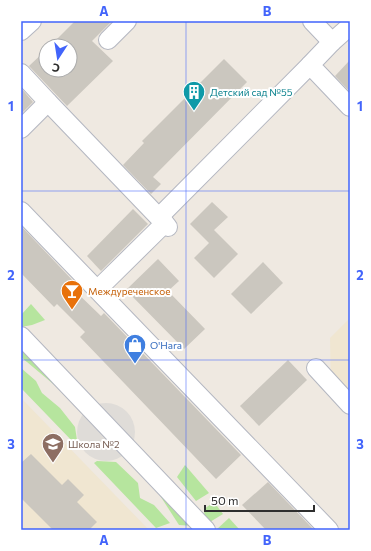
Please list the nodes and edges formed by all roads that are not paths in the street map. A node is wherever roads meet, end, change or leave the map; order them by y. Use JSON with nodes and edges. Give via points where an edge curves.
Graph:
{"nodes":[{"id":1,"x":32,"y":21,"type":"edge"},
{"id":2,"x":127,"y":21,"type":"edge"},
{"id":3,"x":312,"y":21,"type":"edge"},
{"id":4,"x":350,"y":26,"type":"edge"},
{"id":5,"x":21,"y":31,"type":"edge"},
{"id":6,"x":108,"y":40,"type":"dead end"},
{"id":7,"x":332,"y":42,"type":"junction"},
{"id":8,"x":310,"y":65,"type":"junction"},
{"id":9,"x":21,"y":73,"type":"edge"},
{"id":10,"x":48,"y":102,"type":"junction"},
{"id":11,"x":350,"y":107,"type":"edge"},
{"id":12,"x":21,"y":129,"type":"edge"},
{"id":13,"x":21,"y":211,"type":"edge"},
{"id":14,"x":164,"y":222,"type":"junction"},
{"id":15,"x":98,"y":289,"type":"junction"},
{"id":16,"x":21,"y":336,"type":"edge"},
{"id":17,"x":316,"y":368,"type":"dead end"},
{"id":18,"x":350,"y":405,"type":"edge"},
{"id":19,"x":206,"y":530,"type":"edge"},
{"id":20,"x":329,"y":530,"type":"edge"}],
"edges":[{"from":1,"to":5,"type":"street"},
{"from":2,"to":6,"type":"street"},
{"from":3,"to":7,"type":"street"},
{"from":4,"to":7,"type":"street"},
{"from":7,"to":8,"type":"street"},
{"from":8,"to":11,"type":"street"},
{"from":8,"to":14,"type":"street"},
{"from":9,"to":10,"type":"street"},
{"from":10,"to":12,"type":"street"},
{"from":10,"to":14,"type":"street"},
{"from":13,"to":15,"type":"street"},
{"from":14,"to":15,"type":"street"},
{"from":15,"to":20,"type":"street"},
{"from":16,"to":19,"type":"street"},
{"from":17,"to":18,"type":"street"}]}
